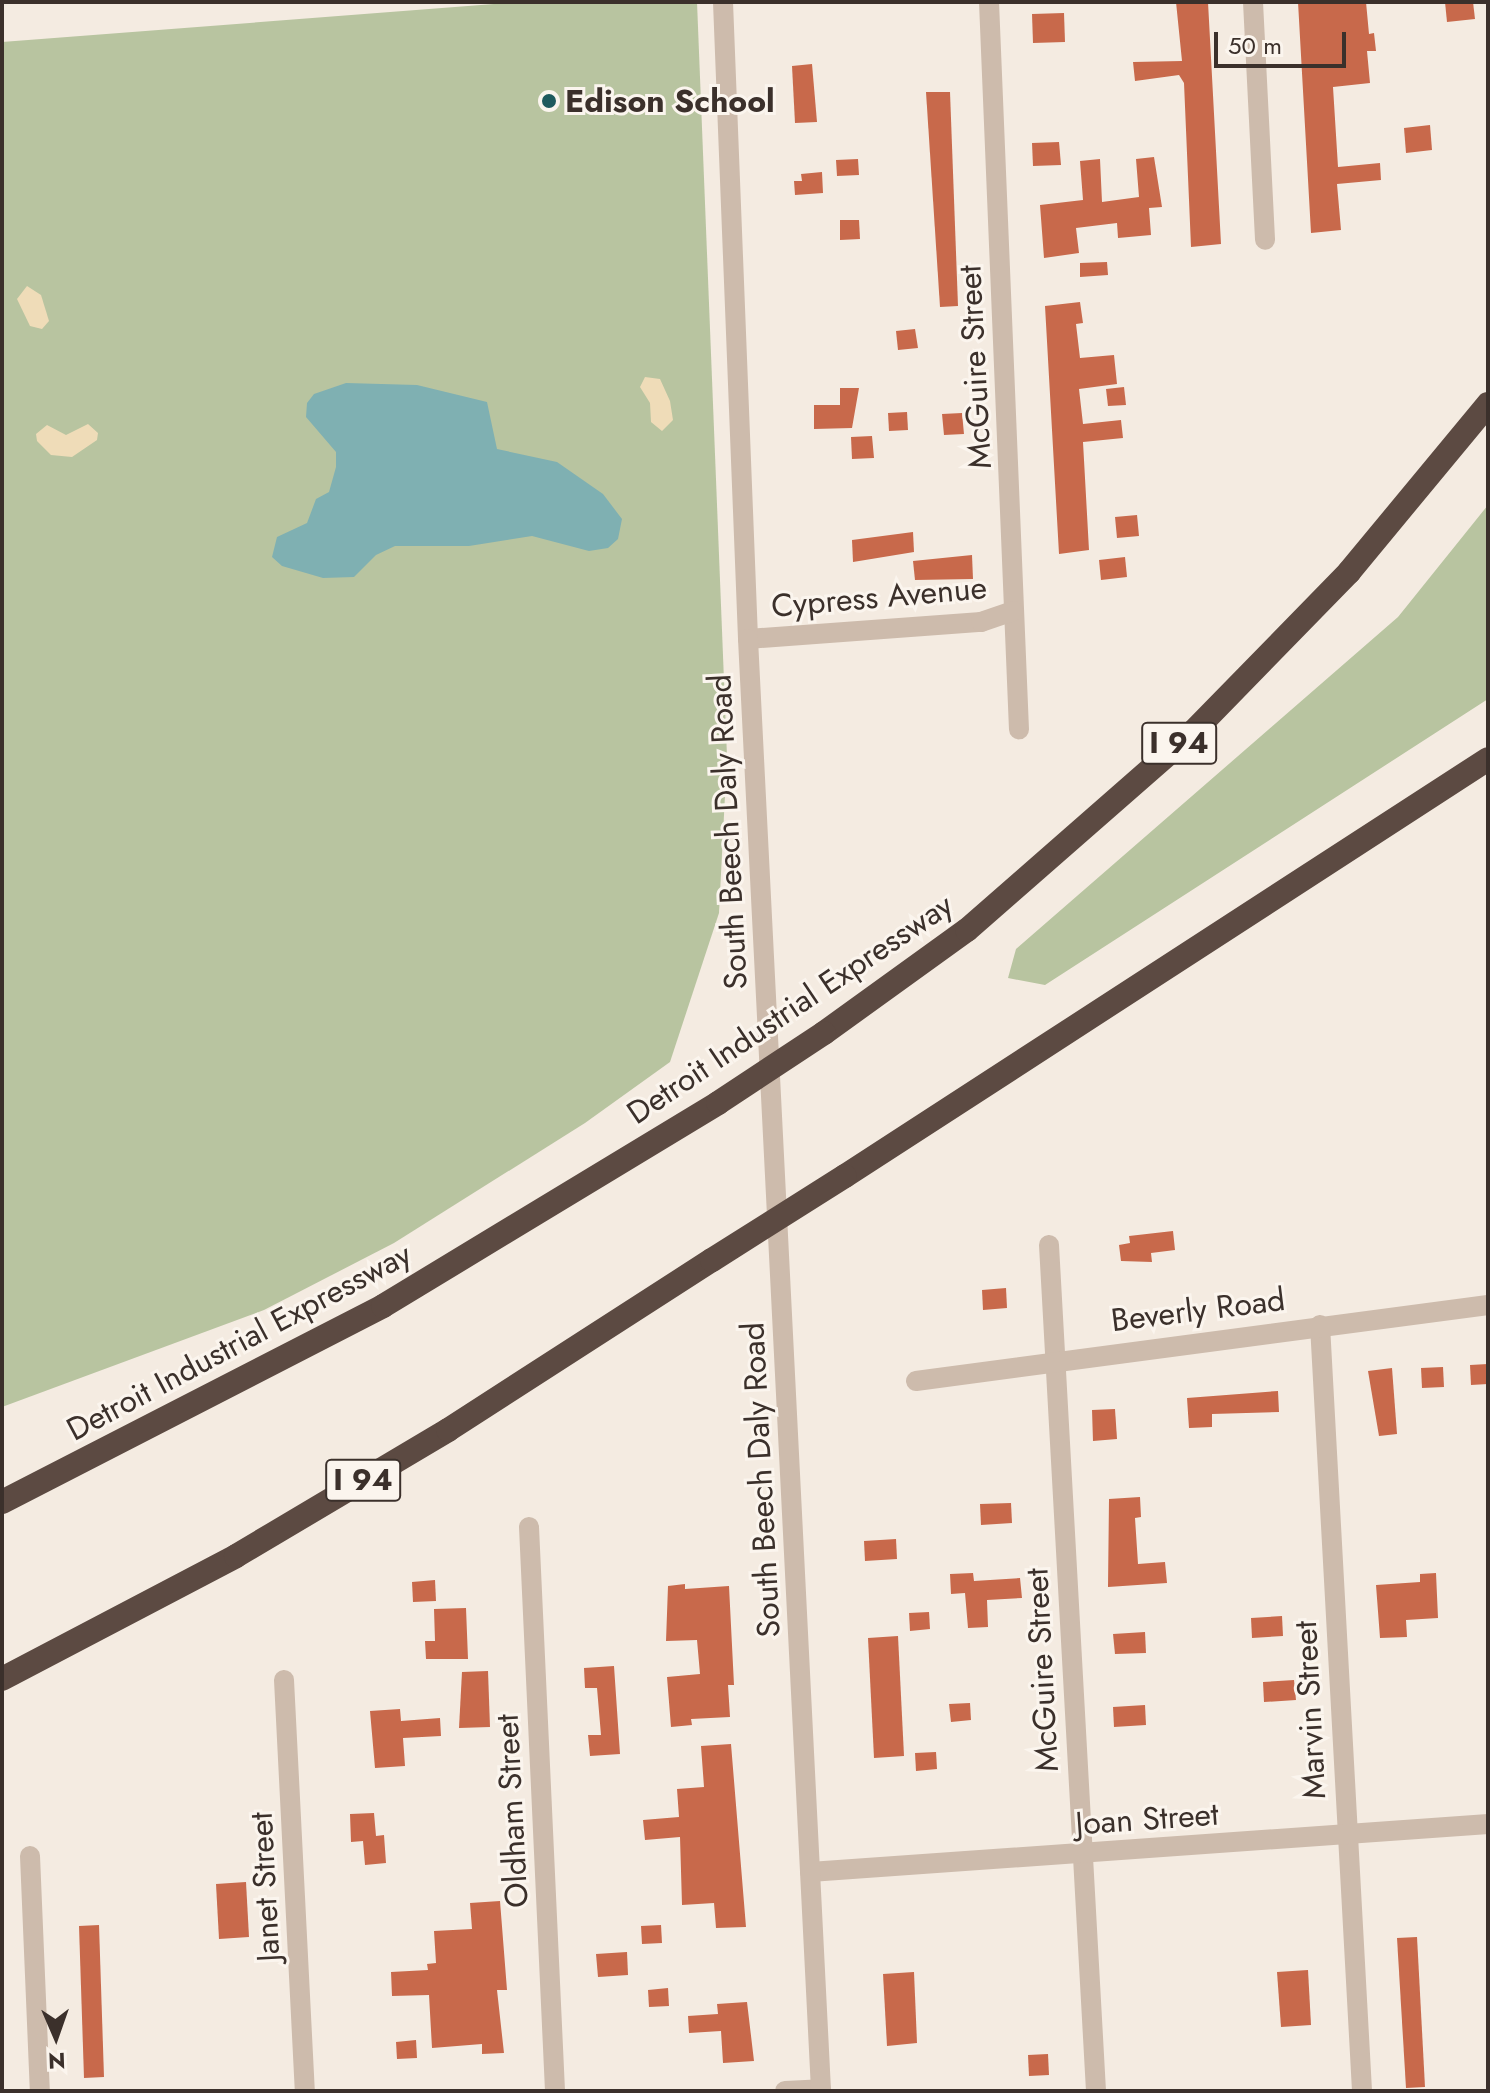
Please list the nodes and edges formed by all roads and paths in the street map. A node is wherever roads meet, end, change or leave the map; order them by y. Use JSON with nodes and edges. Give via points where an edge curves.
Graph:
{"nodes":[{"id":1,"x":723,"y":2,"type":"edge"},
{"id":2,"x":989,"y":2,"type":"edge"},
{"id":3,"x":1253,"y":2,"type":"edge"},
{"id":4,"x":1265,"y":240,"type":"dead end"},
{"id":5,"x":1488,"y":404,"type":"edge"},
{"id":6,"x":1013,"y":611,"type":"junction"},
{"id":7,"x":748,"y":639,"type":"junction"},
{"id":8,"x":1019,"y":729,"type":"dead end"},
{"id":9,"x":1488,"y":759,"type":"edge"},
{"id":10,"x":1049,"y":1245,"type":"dead end"},
{"id":11,"x":1488,"y":1305,"type":"edge"},
{"id":12,"x":1320,"y":1325,"type":"junction"},
{"id":13,"x":1053,"y":1358,"type":"junction"},
{"id":14,"x":916,"y":1381,"type":"dead end"},
{"id":15,"x":2,"y":1502,"type":"edge"},
{"id":16,"x":529,"y":1527,"type":"dead end"},
{"id":17,"x":2,"y":1679,"type":"edge"},
{"id":18,"x":284,"y":1680,"type":"dead end"},
{"id":19,"x":1488,"y":1824,"type":"edge"},
{"id":20,"x":1347,"y":1834,"type":"junction"},
{"id":21,"x":1083,"y":1853,"type":"junction"},
{"id":22,"x":30,"y":1856,"type":"dead end"},
{"id":23,"x":810,"y":1872,"type":"junction"},
{"id":24,"x":821,"y":2090,"type":"edge"},
{"id":25,"x":40,"y":2091,"type":"edge"},
{"id":26,"x":305,"y":2091,"type":"edge"},
{"id":27,"x":555,"y":2091,"type":"edge"},
{"id":28,"x":785,"y":2091,"type":"edge"},
{"id":29,"x":1096,"y":2091,"type":"edge"},
{"id":30,"x":1362,"y":2091,"type":"edge"}],
"edges":[{"from":1,"to":7,"type":"street","name":"South Beech Daly Road"},
{"from":2,"to":6,"type":"street","name":"McGuire Street"},
{"from":3,"to":4,"type":"street"},
{"from":5,"to":15,"type":"highway","name":"Detroit Industrial Expressway","number":"I 94","bridge":true,"via":[[1349,572],[1194,731],[967,930],[718,1103],[383,1306]]},
{"from":6,"to":7,"type":"street","name":"Cypress Avenue","via":[[981,622]]},
{"from":6,"to":8,"type":"street","name":"McGuire Street"},
{"from":7,"to":23,"type":"street","name":"South Beech Daly Road"},
{"from":9,"to":17,"type":"highway","number":"I 94","bridge":true,"via":[[448,1430],[236,1556]]},
{"from":10,"to":13,"type":"street","name":"McGuire Street"},
{"from":11,"to":12,"type":"street","name":"Beverly Road"},
{"from":12,"to":13,"type":"street","name":"Beverly Road"},
{"from":12,"to":20,"type":"street","name":"Marvin Street"},
{"from":13,"to":14,"type":"street","name":"Beverly Road"},
{"from":13,"to":21,"type":"street","name":"McGuire Street"},
{"from":16,"to":27,"type":"street","name":"Oldham Street"},
{"from":18,"to":26,"type":"street","name":"Janet Street"},
{"from":19,"to":20,"type":"street","name":"Joan Street"},
{"from":20,"to":21,"type":"street","name":"Joan Street"},
{"from":20,"to":30,"type":"street","name":"Marvin Street"},
{"from":21,"to":23,"type":"street","name":"Joan Street"},
{"from":21,"to":29,"type":"street","name":"McGuire Street"},
{"from":22,"to":25,"type":"street"},
{"from":23,"to":24,"type":"street","name":"South Beech Daly Road"},
{"from":24,"to":28,"type":"street"}]}
